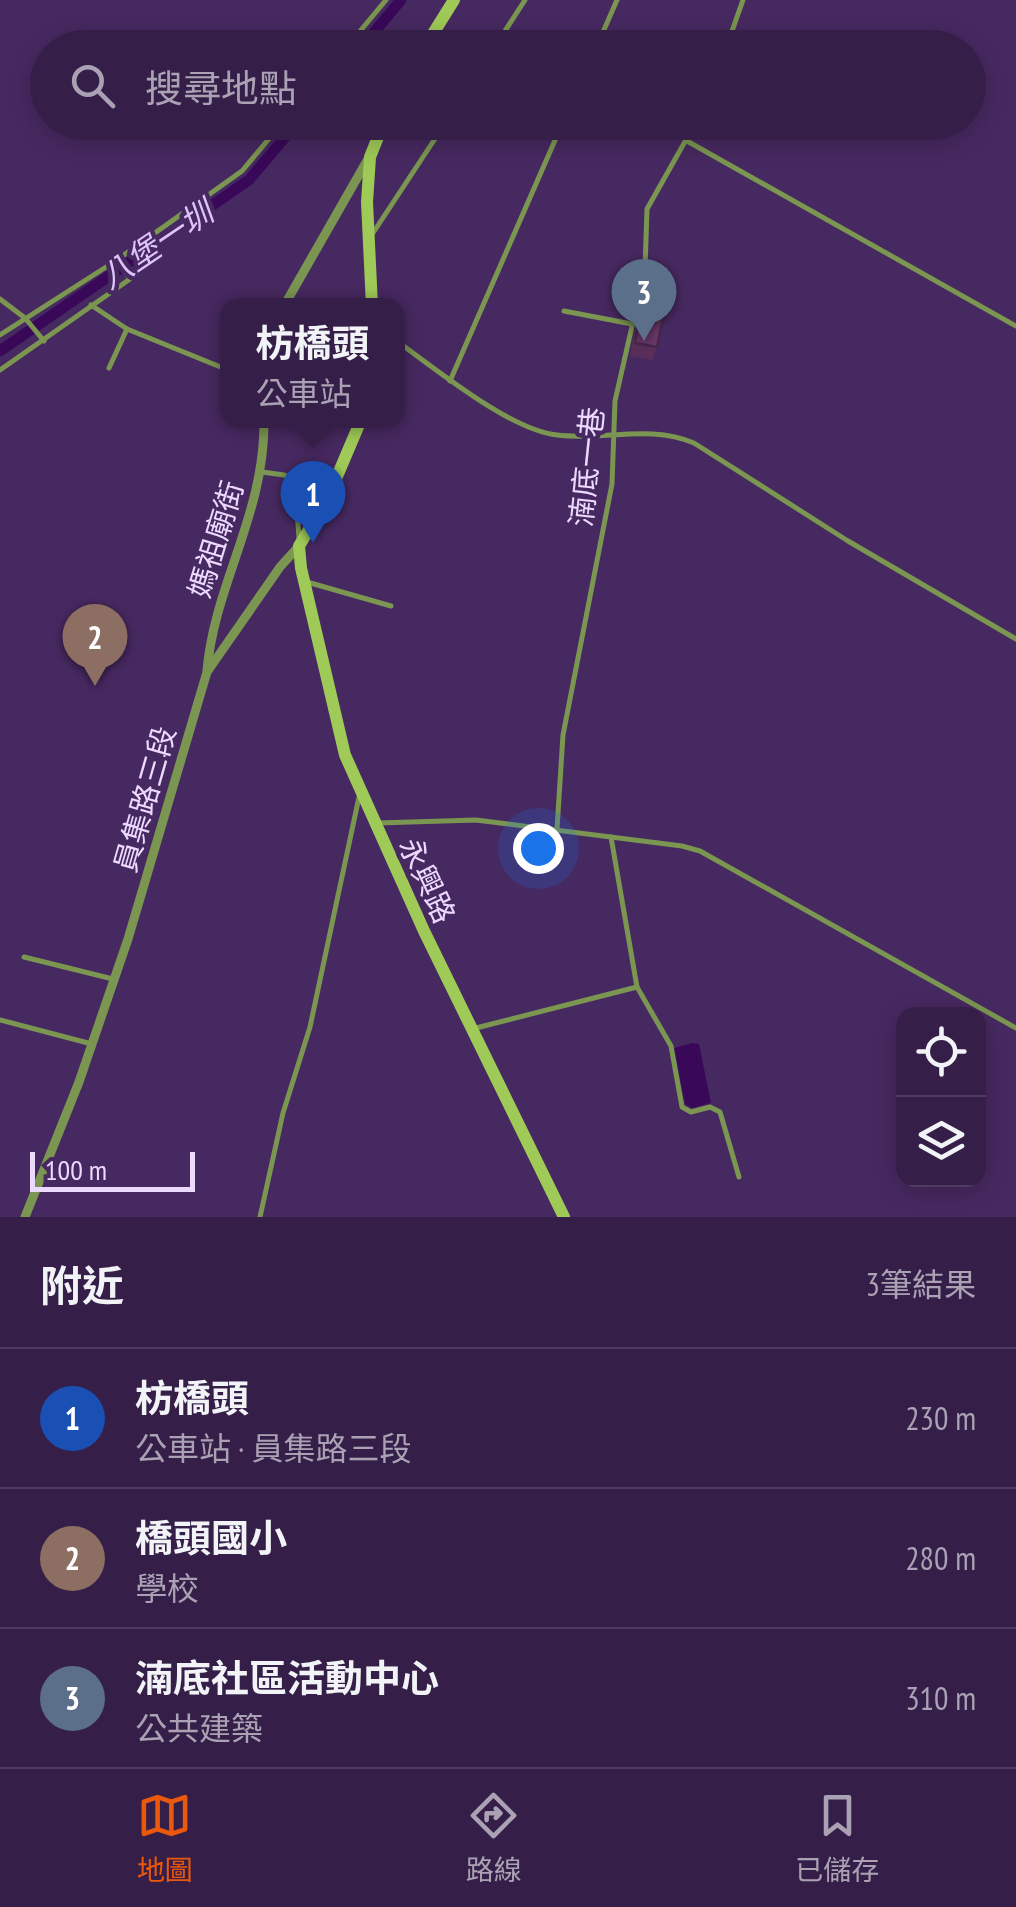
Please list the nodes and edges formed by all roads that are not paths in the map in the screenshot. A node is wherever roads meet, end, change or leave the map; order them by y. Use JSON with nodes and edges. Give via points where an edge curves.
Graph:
{"nodes":[{"id":1,"x":386,"y":0,"type":"edge"},
{"id":2,"x":454,"y":0,"type":"edge"},
{"id":3,"x":526,"y":0,"type":"edge"},
{"id":4,"x":617,"y":0,"type":"edge"},
{"id":5,"x":742,"y":0,"type":"edge"},
{"id":6,"x":361,"y":30,"type":"edge"},
{"id":7,"x":435,"y":30,"type":"edge"},
{"id":8,"x":506,"y":30,"type":"edge"},
{"id":9,"x":604,"y":30,"type":"edge"},
{"id":10,"x":732,"y":30,"type":"edge"},
{"id":11,"x":268,"y":140,"type":"edge"},
{"id":12,"x":377,"y":140,"type":"edge"},
{"id":13,"x":434,"y":140,"type":"edge"},
{"id":14,"x":556,"y":140,"type":"edge"},
{"id":15,"x":687,"y":142,"type":"joint"},
{"id":16,"x":370,"y":157,"type":"junction"},
{"id":17,"x":368,"y":241,"type":"junction"},
{"id":18,"x":117,"y":260,"type":"junction"},
{"id":19,"x":289,"y":298,"type":"edge"},
{"id":20,"x":372,"y":298,"type":"edge"},
{"id":21,"x":0,"y":299,"type":"edge"},
{"id":22,"x":91,"y":305,"type":"junction"},
{"id":23,"x":564,"y":311,"type":"dead end"},
{"id":24,"x":25,"y":318,"type":"junction"},
{"id":25,"x":632,"y":324,"type":"junction"},
{"id":26,"x":1016,"y":326,"type":"edge"},
{"id":27,"x":127,"y":329,"type":"junction"},
{"id":28,"x":0,"y":335,"type":"edge"},
{"id":29,"x":44,"y":341,"type":"junction"},
{"id":30,"x":405,"y":347,"type":"edge"},
{"id":31,"x":220,"y":367,"type":"edge"},
{"id":32,"x":109,"y":368,"type":"dead end"},
{"id":33,"x":0,"y":370,"type":"edge"},
{"id":34,"x":450,"y":381,"type":"junction"},
{"id":35,"x":264,"y":428,"type":"edge"},
{"id":36,"x":358,"y":428,"type":"edge"},
{"id":37,"x":616,"y":434,"type":"junction"},
{"id":38,"x":262,"y":472,"type":"junction"},
{"id":39,"x":299,"y":546,"type":"junction"},
{"id":40,"x":304,"y":581,"type":"junction"},
{"id":41,"x":391,"y":606,"type":"dead end"},
{"id":42,"x":1016,"y":639,"type":"edge"},
{"id":43,"x":207,"y":672,"type":"junction"},
{"id":44,"x":360,"y":792,"type":"junction"},
{"id":45,"x":374,"y":824,"type":"junction"},
{"id":46,"x":556,"y":829,"type":"junction"},
{"id":47,"x":611,"y":838,"type":"junction"},
{"id":48,"x":24,"y":956,"type":"dead end"},
{"id":49,"x":114,"y":980,"type":"junction"},
{"id":50,"x":637,"y":986,"type":"junction"},
{"id":51,"x":0,"y":1020,"type":"edge"},
{"id":52,"x":473,"y":1028,"type":"junction"},
{"id":53,"x":1016,"y":1028,"type":"edge"},
{"id":54,"x":92,"y":1044,"type":"junction"},
{"id":55,"x":740,"y":1177,"type":"dead end"},
{"id":56,"x":26,"y":1217,"type":"edge"},
{"id":57,"x":260,"y":1217,"type":"edge"},
{"id":58,"x":564,"y":1217,"type":"edge"}],
"edges":[{"from":1,"to":6,"type":"lane"},
{"from":2,"to":7,"type":"street"},
{"from":3,"to":8,"type":"lane"},
{"from":4,"to":9,"type":"lane"},
{"from":5,"to":10,"type":"lane"},
{"from":11,"to":18,"type":"lane","via":[[242,171]]},
{"from":12,"to":16,"type":"street"},
{"from":13,"to":17,"type":"lane"},
{"from":14,"to":34,"type":"lane"},
{"from":15,"to":25,"type":"lane","name":"湳底一巷","via":[[647,210],[645,269]]},
{"from":15,"to":26,"type":"lane"},
{"from":16,"to":17,"type":"street"},
{"from":16,"to":19,"type":"street"},
{"from":17,"to":20,"type":"street"},
{"from":18,"to":22,"type":"lane","via":[[130,278]]},
{"from":18,"to":24,"type":"lane"},
{"from":21,"to":24,"type":"lane"},
{"from":22,"to":27,"type":"lane"},
{"from":22,"to":29,"type":"lane"},
{"from":23,"to":25,"type":"lane"},
{"from":24,"to":28,"type":"lane"},
{"from":24,"to":29,"type":"lane"},
{"from":25,"to":37,"type":"lane","name":"湳底一巷","via":[[614,402]]},
{"from":27,"to":31,"type":"lane"},
{"from":27,"to":32,"type":"lane"},
{"from":29,"to":33,"type":"lane"},
{"from":30,"to":34,"type":"lane"},
{"from":34,"to":37,"type":"lane","via":[[552,435]]},
{"from":35,"to":38,"type":"street","name":"媽祖廟街"},
{"from":36,"to":39,"type":"street","name":"員集路三段"},
{"from":37,"to":42,"type":"lane","via":[[652,432],[694,444]]},
{"from":37,"to":46,"type":"lane","name":"湳底一巷","via":[[563,735]]},
{"from":38,"to":39,"type":"lane","via":[[294,480]]},
{"from":38,"to":43,"type":"street","name":"媽祖廟街","via":[[210,640]]},
{"from":39,"to":40,"type":"street","name":"永興路"},
{"from":39,"to":43,"type":"street","name":"員集路三段"},
{"from":40,"to":41,"type":"lane"},
{"from":40,"to":44,"type":"street","name":"永興路","via":[[344,755]]},
{"from":43,"to":49,"type":"street","name":"員集路三段"},
{"from":44,"to":45,"type":"street","name":"永興路"},
{"from":44,"to":57,"type":"lane","via":[[310,1027]]},
{"from":45,"to":46,"type":"lane","via":[[476,820]]},
{"from":45,"to":52,"type":"street","name":"永興路"},
{"from":46,"to":47,"type":"lane"},
{"from":47,"to":50,"type":"lane"},
{"from":47,"to":53,"type":"lane","via":[[700,851]]},
{"from":48,"to":49,"type":"lane"},
{"from":49,"to":54,"type":"street","name":"員集路三段"},
{"from":50,"to":52,"type":"lane"},
{"from":50,"to":55,"type":"lane","via":[[671,1046],[682,1107],[720,1112]]},
{"from":51,"to":54,"type":"lane"},
{"from":52,"to":58,"type":"street","name":"永興路"},
{"from":54,"to":56,"type":"street","name":"員集路三段"}]}
